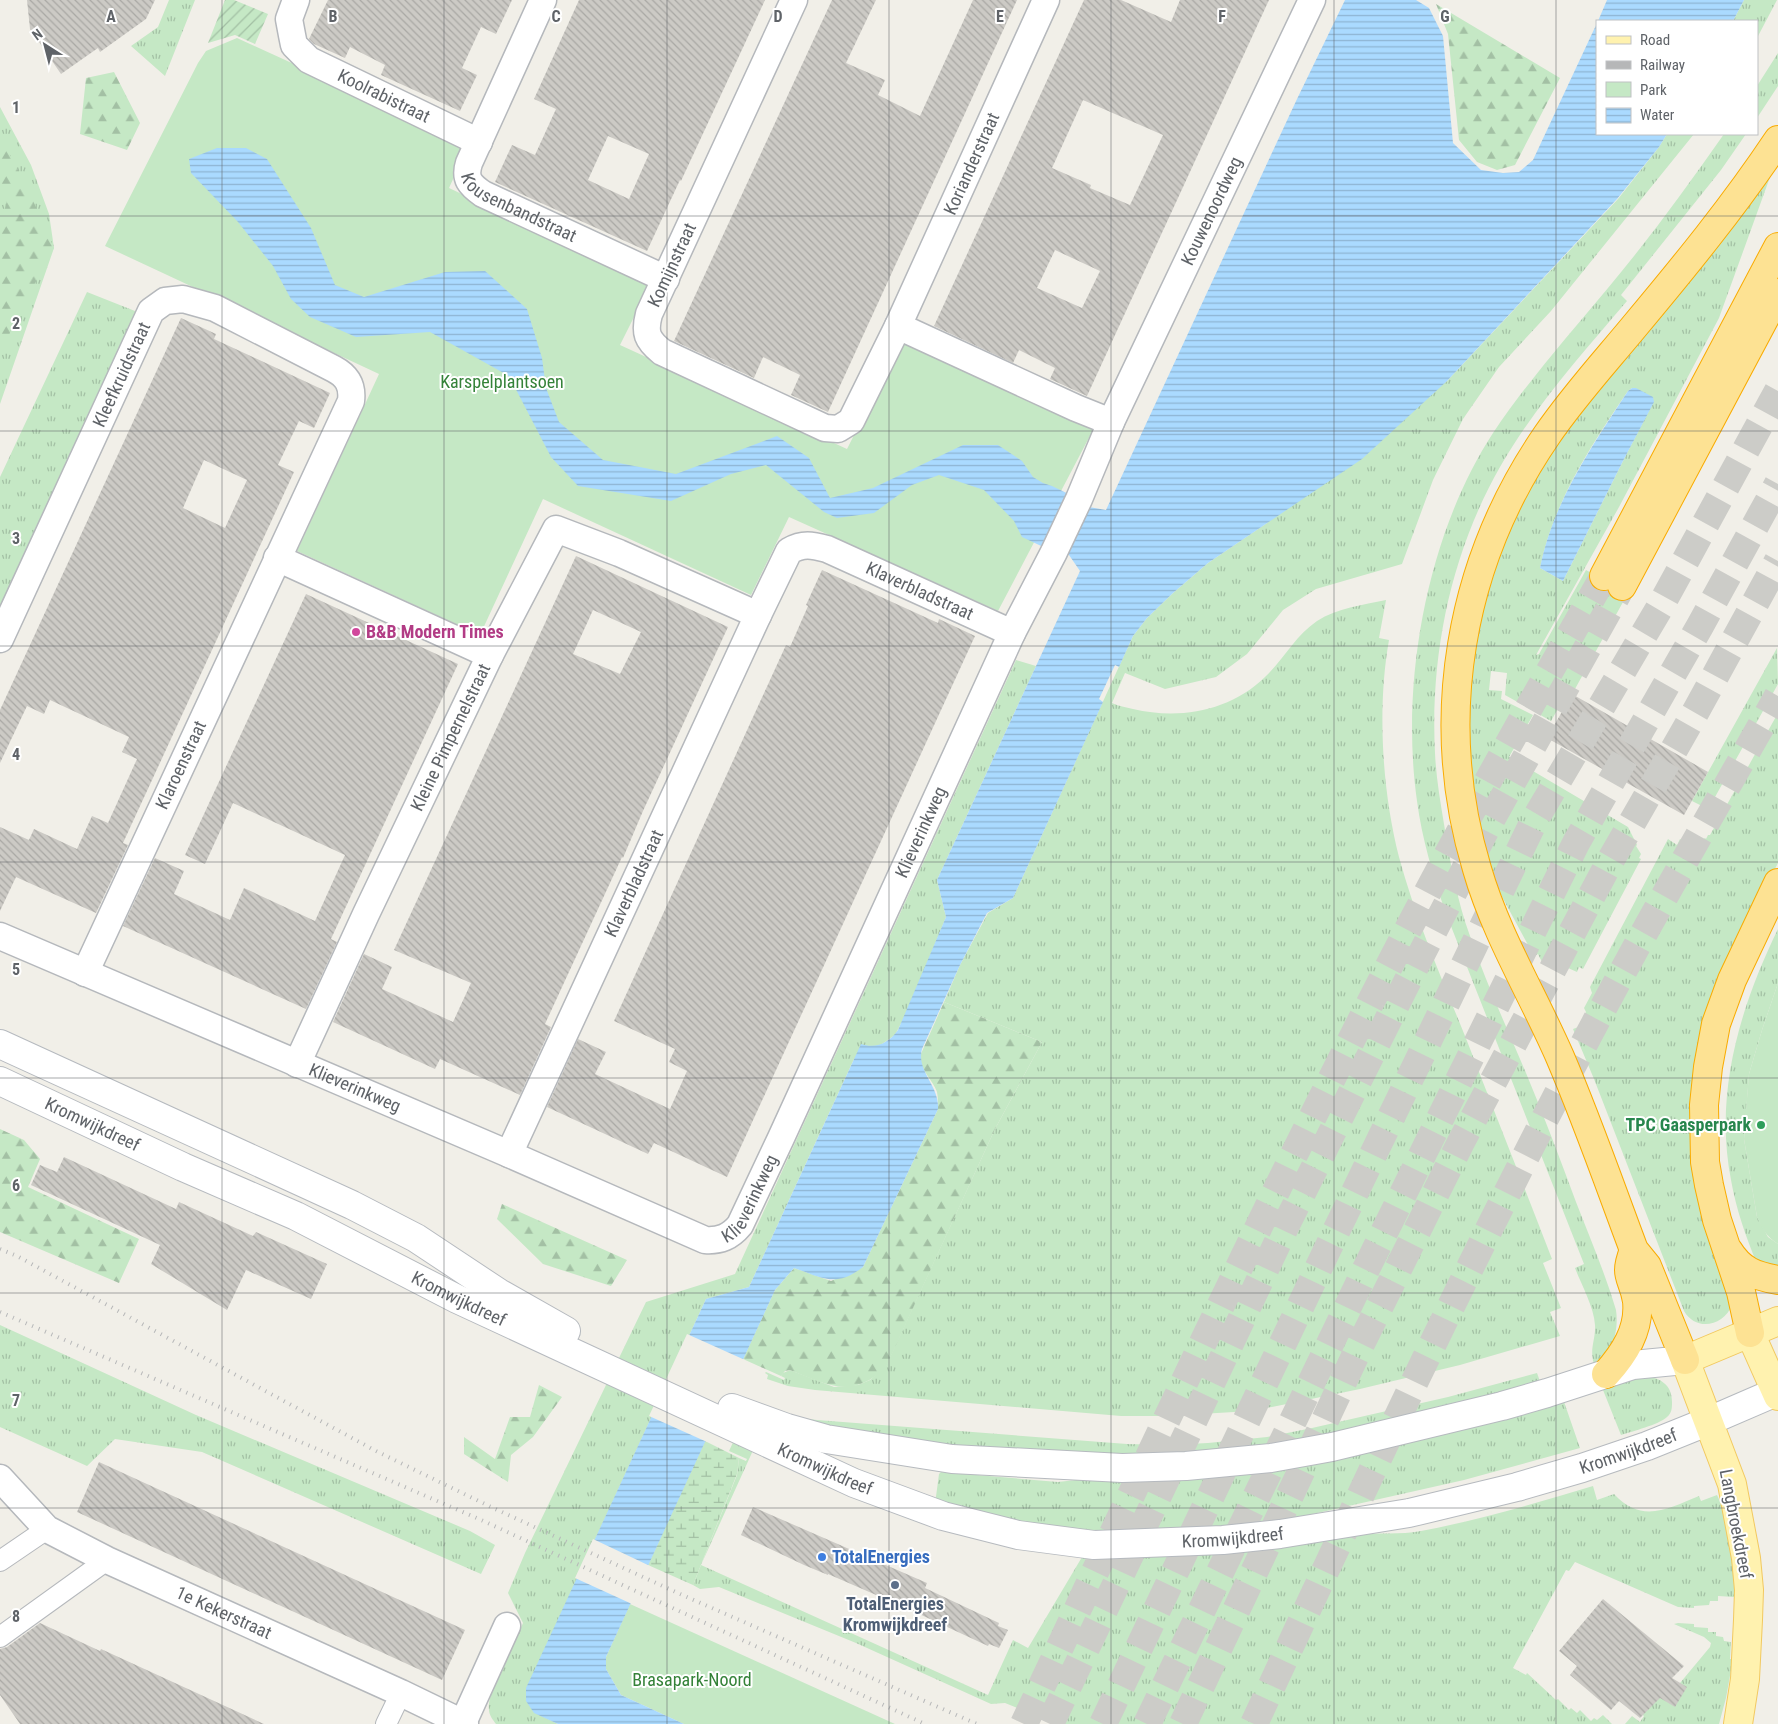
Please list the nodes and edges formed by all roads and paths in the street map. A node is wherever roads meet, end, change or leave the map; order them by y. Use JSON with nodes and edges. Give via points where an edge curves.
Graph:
{"nodes":[{"id":1,"x":296,"y":0,"type":"edge"},
{"id":2,"x":543,"y":0,"type":"edge"},
{"id":3,"x":794,"y":0,"type":"edge"},
{"id":4,"x":1046,"y":0,"type":"edge"},
{"id":5,"x":1312,"y":0,"type":"edge"},
{"id":6,"x":1778,"y":140,"type":"edge"},
{"id":7,"x":479,"y":142,"type":"junction"},
{"id":8,"x":1778,"y":247,"type":"edge"},
{"id":9,"x":666,"y":278,"type":"junction"},
{"id":10,"x":1778,"y":293,"type":"edge"},
{"id":11,"x":898,"y":326,"type":"junction"},
{"id":12,"x":349,"y":382,"type":"joint"},
{"id":13,"x":1111,"y":422,"type":"junction"},
{"id":14,"x":838,"y":429,"type":"joint"},
{"id":15,"x":277,"y":558,"type":"junction"},
{"id":16,"x":758,"y":615,"type":"junction"},
{"id":17,"x":1012,"y":633,"type":"junction"},
{"id":18,"x":0,"y":639,"type":"edge"},
{"id":19,"x":490,"y":655,"type":"junction"},
{"id":20,"x":1778,"y":883,"type":"edge"},
{"id":21,"x":0,"y":936,"type":"edge"},
{"id":22,"x":85,"y":973,"type":"junction"},
{"id":23,"x":0,"y":1044,"type":"edge"},
{"id":24,"x":297,"y":1064,"type":"junction"},
{"id":25,"x":0,"y":1081,"type":"edge"},
{"id":26,"x":509,"y":1154,"type":"junction"},
{"id":27,"x":1726,"y":1248,"type":"junction"},
{"id":28,"x":1634,"y":1250,"type":"junction"},
{"id":29,"x":1778,"y":1280,"type":"edge"},
{"id":30,"x":1778,"y":1321,"type":"edge"},
{"id":31,"x":1750,"y":1334,"type":"junction"},
{"id":32,"x":576,"y":1345,"type":"junction"},
{"id":33,"x":1685,"y":1360,"type":"junction"},
{"id":34,"x":1606,"y":1374,"type":"junction"},
{"id":35,"x":1777,"y":1393,"type":"edge"},
{"id":36,"x":1709,"y":1421,"type":"junction"},
{"id":37,"x":743,"y":1422,"type":"junction"},
{"id":38,"x":0,"y":1478,"type":"edge"},
{"id":39,"x":47,"y":1529,"type":"junction"},
{"id":40,"x":107,"y":1560,"type":"junction"},
{"id":41,"x":0,"y":1561,"type":"edge"},
{"id":42,"x":507,"y":1626,"type":"dead end"},
{"id":43,"x":0,"y":1637,"type":"edge"},
{"id":44,"x":401,"y":1693,"type":"junction"},
{"id":45,"x":452,"y":1721,"type":"edge"},
{"id":46,"x":386,"y":1724,"type":"edge"},
{"id":47,"x":1738,"y":1724,"type":"edge"}],
"edges":[{"from":1,"to":7,"type":"street","name":"Koolrabistraat","via":[[289,19],[294,45],[309,60]]},
{"from":2,"to":7,"type":"street","name":"Kousenbandstraat"},
{"from":3,"to":9,"type":"street","name":"Komijnstraat"},
{"from":4,"to":11,"type":"street","name":"Korianderstraat"},
{"from":5,"to":13,"type":"street","name":"Kouwenoordweg"},
{"from":6,"to":28,"type":"highway","via":[[1688,263],[1577,394],[1529,463],[1487,549],[1465,623],[1460,657],[1455,747],[1476,869],[1496,921],[1562,1062]]},
{"from":7,"to":9,"type":"street","name":"Kousenbandstraat","via":[[466,171],[468,180],[483,194]]},
{"from":8,"to":10,"type":"highway","via":[[1613,581]]},
{"from":9,"to":14,"type":"street","name":"Komijnstraat","via":[[646,325],[647,336],[654,346],[825,428]]},
{"from":11,"to":13,"type":"street"},
{"from":11,"to":14,"type":"street","name":"Korianderstraat","via":[[851,421]]},
{"from":12,"to":15,"type":"street","name":"Klaroenstraat","via":[[351,401]]},
{"from":12,"to":18,"type":"street","name":"Kleefkruidstraat","via":[[334,369],[215,308],[182,299],[165,301],[151,311]]},
{"from":13,"to":17,"type":"street","name":"Klieverinkweg","via":[[1079,499]]},
{"from":15,"to":19,"type":"street"},
{"from":15,"to":22,"type":"street","name":"Klaroenstraat"},
{"from":16,"to":17,"type":"street","name":"Klaverbladstraat","via":[[789,551],[805,544],[827,549]]},
{"from":16,"to":19,"type":"street","name":"Kleine Pimpernelstraat","via":[[619,553],[556,529]]},
{"from":16,"to":26,"type":"street","name":"Klaverbladstraat"},
{"from":17,"to":26,"type":"street","name":"Klieverinkweg","via":[[781,1138],[740,1225],[733,1233],[724,1239],[705,1240]]},
{"from":19,"to":24,"type":"street","name":"Kleine Pimpernelstraat"},
{"from":20,"to":27,"type":"highway","via":[[1732,980],[1716,1024],[1708,1067],[1704,1106],[1705,1162]]},
{"from":21,"to":22,"type":"street","name":"Klieverinkweg"},
{"from":22,"to":24,"type":"street","name":"Klieverinkweg"},
{"from":23,"to":32,"type":"main road","name":"Kromwijkdreef","via":[[416,1238]]},
{"from":24,"to":26,"type":"street","name":"Klieverinkweg"},
{"from":25,"to":32,"type":"main road","name":"Kromwijkdreef","via":[[296,1216],[457,1299]]},
{"from":27,"to":29,"type":"highway","via":[[1750,1273]]},
{"from":27,"to":31,"type":"highway","via":[[1741,1292]]},
{"from":28,"to":33,"type":"highway","via":[[1647,1266]]},
{"from":28,"to":34,"type":"highway","via":[[1628,1274],[1637,1301],[1636,1324],[1631,1339]]},
{"from":30,"to":31,"type":"main road"},
{"from":31,"to":33,"type":"main road"},
{"from":31,"to":35,"type":"main road"},
{"from":32,"to":37,"type":"main road","name":"Kromwijkdreef"},
{"from":33,"to":34,"type":"main road","name":"Kromwijkdreef","via":[[1634,1364]]},
{"from":33,"to":36,"type":"main road","name":"Langbroekdreef"},
{"from":34,"to":37,"type":"main road","name":"Kromwijkdreef","via":[[1470,1414],[1340,1445],[1271,1458],[1186,1466],[1122,1468],[952,1459]]},
{"from":35,"to":36,"type":"main road","name":"Kromwijkdreef"},
{"from":36,"to":37,"type":"main road","name":"Kromwijkdreef","via":[[1626,1453],[1517,1487],[1409,1513],[1248,1538],[1094,1545],[1018,1535],[942,1516],[854,1483]]},
{"from":36,"to":47,"type":"main road","name":"Langbroekdreef","via":[[1732,1484],[1746,1558],[1749,1590],[1746,1679]]},
{"from":38,"to":39,"type":"street","name":"1e Kekerstraat"},
{"from":39,"to":40,"type":"street","name":"1e Kekerstraat"},
{"from":39,"to":41,"type":"street"},
{"from":40,"to":43,"type":"street"},
{"from":40,"to":44,"type":"street","name":"1e Kekerstraat"},
{"from":42,"to":45,"type":"street"},
{"from":44,"to":45,"type":"street","name":"1e Kekerstraat"},
{"from":44,"to":46,"type":"street"}]}
